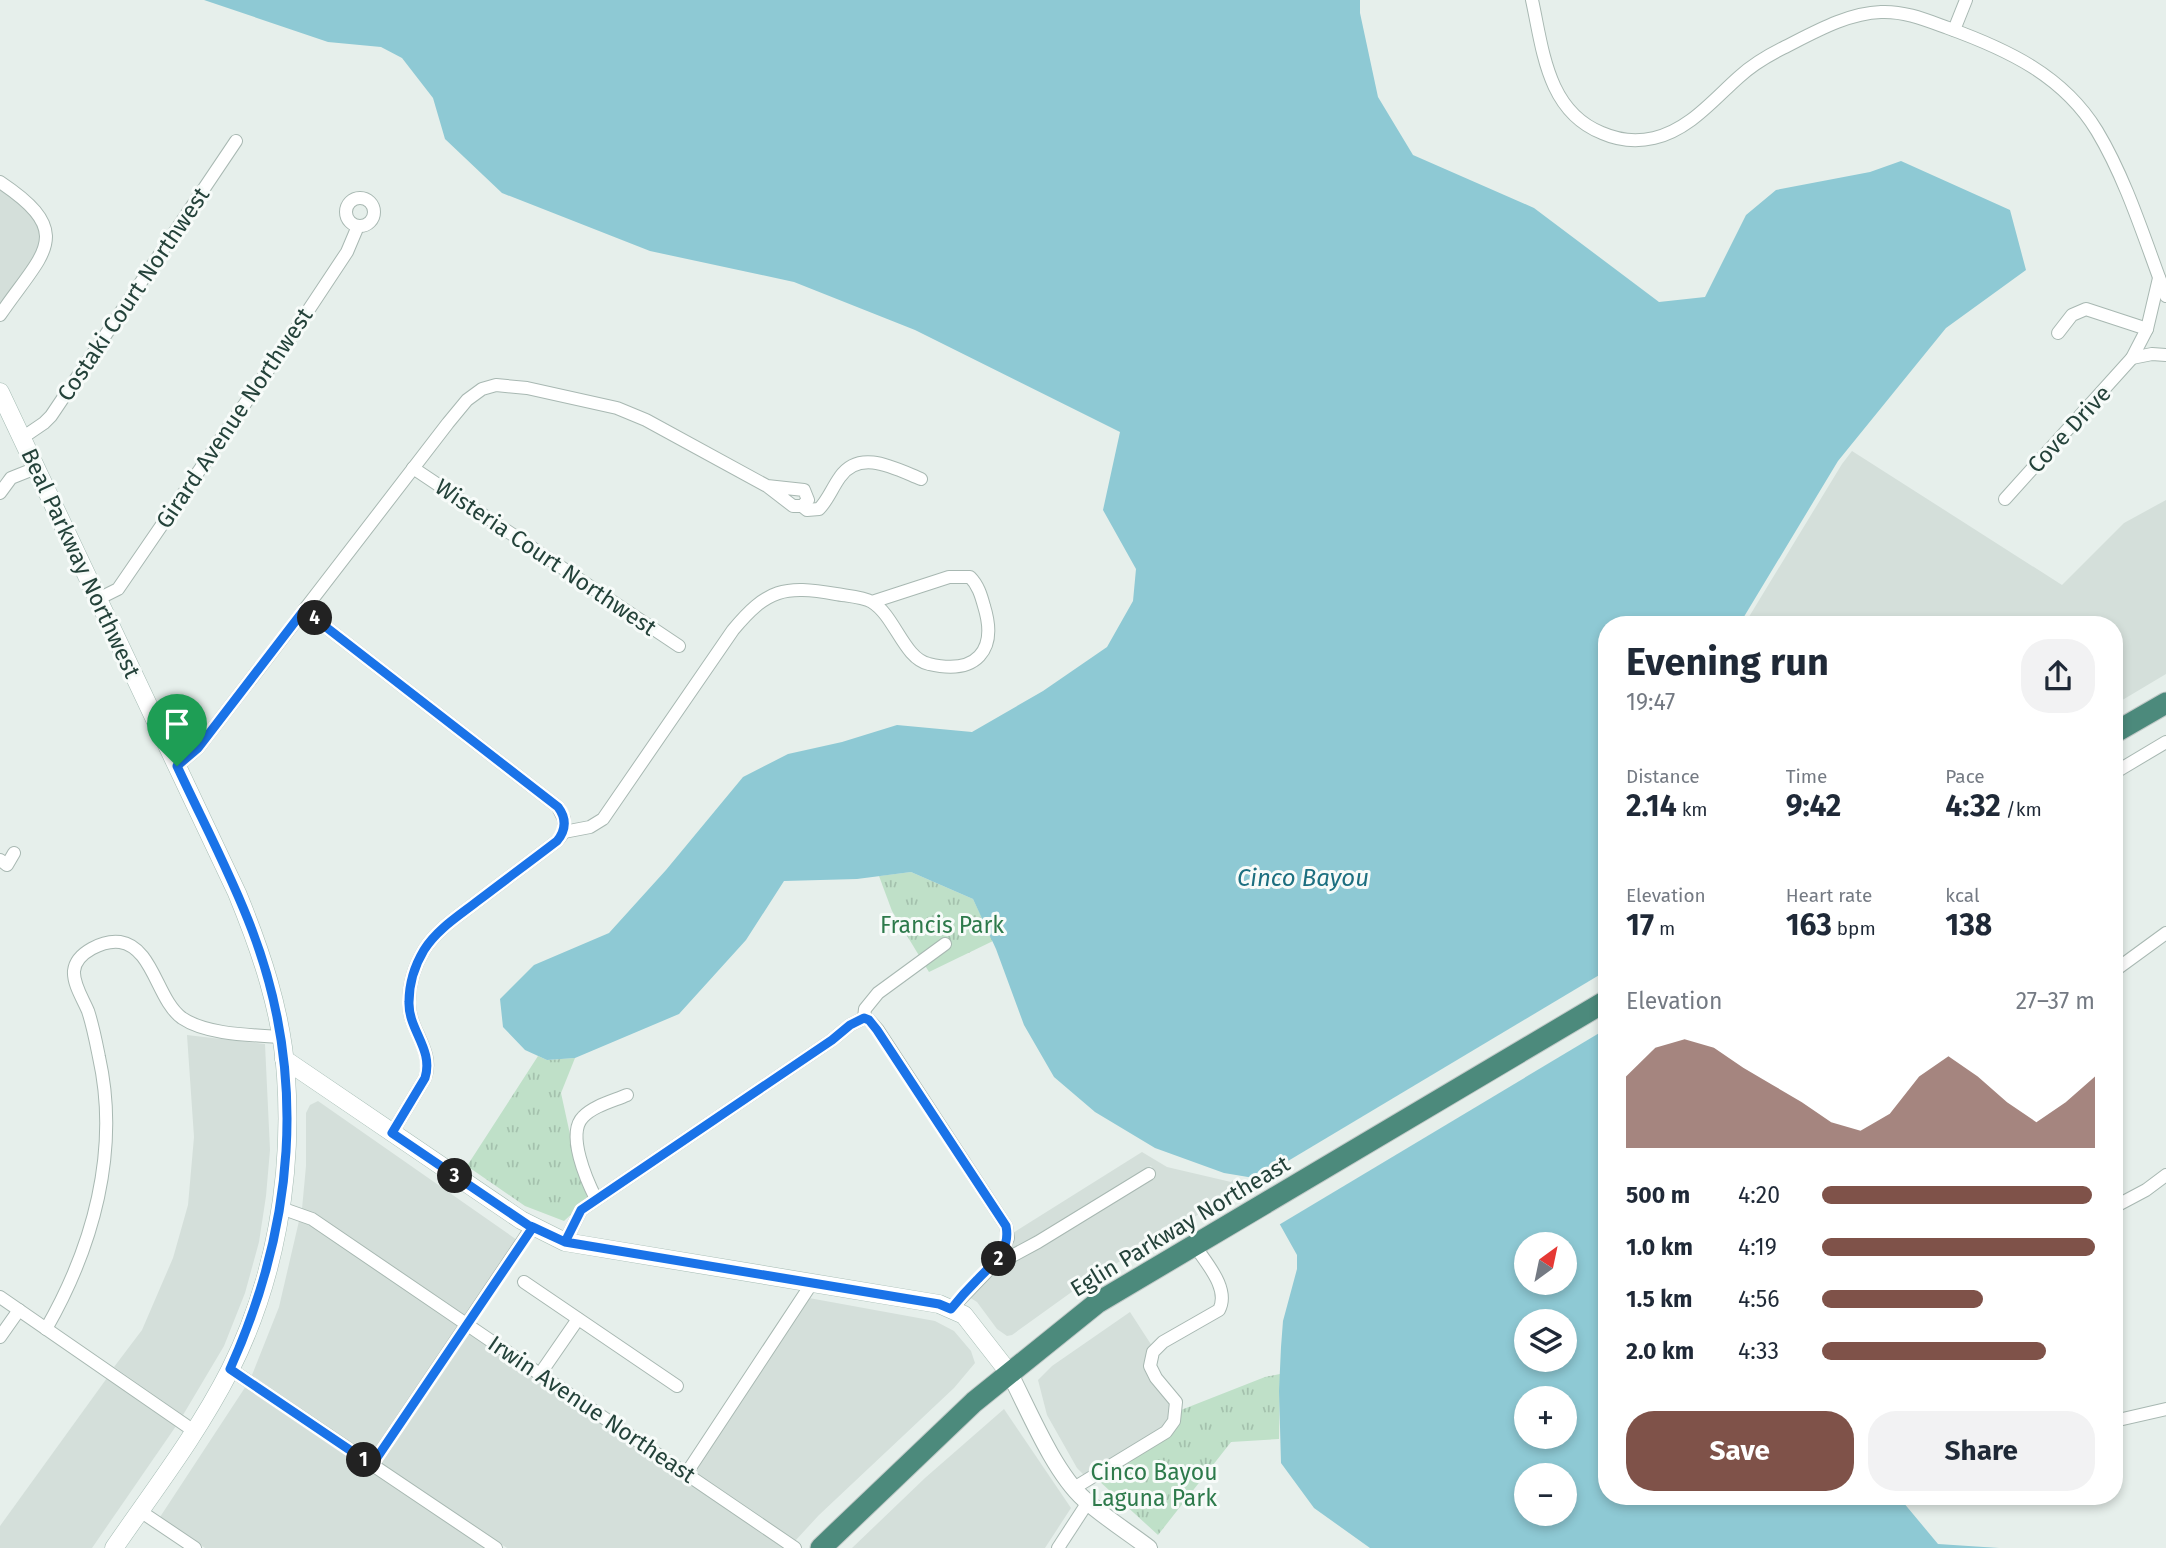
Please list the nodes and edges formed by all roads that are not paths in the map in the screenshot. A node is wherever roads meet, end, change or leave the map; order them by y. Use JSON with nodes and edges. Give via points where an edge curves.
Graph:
{"nodes":[{"id":1,"x":1532,"y":0,"type":"edge"},
{"id":2,"x":1965,"y":0,"type":"edge"},
{"id":3,"x":1954,"y":30,"type":"junction"},
{"id":4,"x":236,"y":141,"type":"dead end"},
{"id":5,"x":0,"y":182,"type":"edge"},
{"id":6,"x":359,"y":226,"type":"dead end"},
{"id":7,"x":2159,"y":278,"type":"junction"},
{"id":8,"x":2166,"y":296,"type":"edge"},
{"id":9,"x":0,"y":315,"type":"edge"},
{"id":10,"x":2147,"y":329,"type":"junction"},
{"id":11,"x":2058,"y":333,"type":"dead end"},
{"id":12,"x":2166,"y":355,"type":"edge"},
{"id":13,"x":2132,"y":358,"type":"junction"},
{"id":14,"x":0,"y":392,"type":"edge"},
{"id":15,"x":22,"y":438,"type":"junction"},
{"id":16,"x":36,"y":468,"type":"junction"},
{"id":17,"x":414,"y":468,"type":"junction"},
{"id":18,"x":921,"y":479,"type":"dead end"},
{"id":19,"x":0,"y":493,"type":"edge"},
{"id":20,"x":2005,"y":499,"type":"dead end"},
{"id":21,"x":98,"y":599,"type":"junction"},
{"id":22,"x":872,"y":602,"type":"junction"},
{"id":23,"x":304,"y":610,"type":"junction"},
{"id":24,"x":679,"y":646,"type":"dead end"},
{"id":25,"x":2166,"y":703,"type":"edge"},
{"id":26,"x":2123,"y":728,"type":"edge"},
{"id":27,"x":2166,"y":742,"type":"edge"},
{"id":28,"x":177,"y":766,"type":"junction"},
{"id":29,"x":2123,"y":768,"type":"edge"},
{"id":30,"x":564,"y":832,"type":"junction"},
{"id":31,"x":14,"y":853,"type":"dead end"},
{"id":32,"x":0,"y":860,"type":"edge"},
{"id":33,"x":2166,"y":933,"type":"edge"},
{"id":34,"x":945,"y":944,"type":"dead end"},
{"id":35,"x":2123,"y":964,"type":"edge"},
{"id":36,"x":1598,"y":1006,"type":"edge"},
{"id":37,"x":864,"y":1018,"type":"junction"},
{"id":38,"x":281,"y":1037,"type":"junction"},
{"id":39,"x":284,"y":1059,"type":"junction"},
{"id":40,"x":627,"y":1096,"type":"dead end"},
{"id":41,"x":392,"y":1133,"type":"junction"},
{"id":42,"x":1149,"y":1174,"type":"dead end"},
{"id":43,"x":2166,"y":1175,"type":"edge"},
{"id":44,"x":593,"y":1193,"type":"junction"},
{"id":45,"x":2123,"y":1202,"type":"edge"},
{"id":46,"x":281,"y":1208,"type":"junction"},
{"id":47,"x":533,"y":1227,"type":"junction"},
{"id":48,"x":565,"y":1242,"type":"junction"},
{"id":49,"x":1195,"y":1245,"type":"junction"},
{"id":50,"x":996,"y":1262,"type":"junction"},
{"id":51,"x":524,"y":1282,"type":"dead end"},
{"id":52,"x":813,"y":1283,"type":"junction"},
{"id":53,"x":0,"y":1297,"type":"edge"},
{"id":54,"x":951,"y":1309,"type":"junction"},
{"id":55,"x":19,"y":1310,"type":"junction"},
{"id":56,"x":578,"y":1319,"type":"junction"},
{"id":57,"x":467,"y":1324,"type":"junction"},
{"id":58,"x":46,"y":1329,"type":"junction"},
{"id":59,"x":0,"y":1338,"type":"edge"},
{"id":60,"x":230,"y":1369,"type":"junction"},
{"id":61,"x":540,"y":1374,"type":"junction"},
{"id":62,"x":1010,"y":1374,"type":"junction"},
{"id":63,"x":677,"y":1386,"type":"dead end"},
{"id":64,"x":2166,"y":1409,"type":"edge"},
{"id":65,"x":2123,"y":1419,"type":"edge"},
{"id":66,"x":194,"y":1431,"type":"junction"},
{"id":67,"x":372,"y":1465,"type":"junction"},
{"id":68,"x":686,"y":1474,"type":"junction"},
{"id":69,"x":1074,"y":1488,"type":"junction"},
{"id":70,"x":1088,"y":1502,"type":"junction"},
{"id":71,"x":140,"y":1511,"type":"junction"},
{"id":72,"x":114,"y":1548,"type":"edge"},
{"id":73,"x":195,"y":1548,"type":"edge"},
{"id":74,"x":496,"y":1548,"type":"edge"},
{"id":75,"x":795,"y":1548,"type":"edge"},
{"id":76,"x":821,"y":1548,"type":"edge"},
{"id":77,"x":1058,"y":1548,"type":"edge"},
{"id":78,"x":1149,"y":1548,"type":"edge"}],
"edges":[{"from":1,"to":3,"type":"street","via":[[1550,78],[1563,104],[1595,130],[1625,139],[1653,138],[1679,129],[1766,57],[1849,19],[1902,13]]},
{"from":2,"to":3,"type":"street"},
{"from":3,"to":7,"type":"street","via":[[2029,63],[2076,103],[2108,152]]},
{"from":4,"to":15,"type":"street","name":"Costaki Court Northwest","via":[[51,416]]},
{"from":5,"to":9,"type":"street","via":[[31,205],[48,237]]},
{"from":6,"to":21,"type":"street","name":"Girard Avenue Northwest","via":[[302,319],[118,589]]},
{"from":7,"to":8,"type":"street"},
{"from":7,"to":10,"type":"street","name":"Cove Drive"},
{"from":10,"to":11,"type":"street","via":[[2086,309],[2072,315]]},
{"from":10,"to":13,"type":"street","name":"Cove Drive"},
{"from":12,"to":13,"type":"street"},
{"from":13,"to":20,"type":"street","name":"Cove Drive"},
{"from":14,"to":15,"type":"main road","name":"Beal Parkway Northwest"},
{"from":15,"to":16,"type":"main road","name":"Beal Parkway Northwest"},
{"from":16,"to":19,"type":"street","via":[[11,478]]},
{"from":16,"to":21,"type":"main road","name":"Beal Parkway Northwest"},
{"from":17,"to":18,"type":"street","via":[[467,400],[482,389],[506,384],[603,403],[630,413],[807,510],[819,509],[841,475],[855,464],[874,462]]},
{"from":17,"to":23,"type":"street"},
{"from":17,"to":24,"type":"street","name":"Wisteria Court Northwest"},
{"from":21,"to":28,"type":"main road","name":"Beal Parkway Northwest"},
{"from":22,"to":22,"type":"street","via":[[925,664],[966,663],[988,646],[987,615],[977,584],[970,577],[949,577]]},
{"from":22,"to":30,"type":"street","via":[[790,590],[754,606],[603,819]]},
{"from":23,"to":28,"type":"street","via":[[198,748]]},
{"from":23,"to":30,"type":"street","via":[[558,807]]},
{"from":25,"to":26,"type":"highway"},
{"from":27,"to":29,"type":"street"},
{"from":28,"to":38,"type":"main road","name":"Beal Parkway Northwest","via":[[252,931]]},
{"from":30,"to":41,"type":"street","via":[[439,931],[424,951],[411,981],[409,1004],[428,1069]]},
{"from":31,"to":32,"type":"street","via":[[6,865]]},
{"from":33,"to":35,"type":"street"},
{"from":34,"to":37,"type":"street","via":[[877,993]]},
{"from":36,"to":49,"type":"highway","name":"Eglin Parkway Northeast"},
{"from":37,"to":44,"type":"street"},
{"from":37,"to":50,"type":"street","via":[[877,1030],[1006,1226],[1005,1250]]},
{"from":38,"to":39,"type":"main road","name":"Beal Parkway Northwest"},
{"from":38,"to":58,"type":"street","via":[[219,1030],[182,1018],[170,1007],[142,955],[129,945],[106,943],[80,957],[75,979],[89,1013],[104,1087],[103,1171],[85,1247]]},
{"from":39,"to":41,"type":"main road"},
{"from":39,"to":46,"type":"main road","name":"Beal Parkway Northwest","via":[[287,1141]]},
{"from":40,"to":44,"type":"street","via":[[590,1111],[577,1127],[580,1159]]},
{"from":41,"to":47,"type":"main road"},
{"from":42,"to":50,"type":"street","via":[[1038,1242]]},
{"from":43,"to":45,"type":"street"},
{"from":44,"to":48,"type":"street"},
{"from":46,"to":57,"type":"street","name":"Irwin Avenue Northeast","via":[[312,1219]]},
{"from":46,"to":60,"type":"main road","name":"Beal Parkway Northwest","via":[[262,1288]]},
{"from":47,"to":48,"type":"main road"},
{"from":47,"to":57,"type":"street"},
{"from":48,"to":52,"type":"main road"},
{"from":49,"to":62,"type":"highway","name":"Eglin Parkway Northeast","via":[[1097,1303]]},
{"from":49,"to":69,"type":"street","via":[[1223,1291],[1223,1302],[1219,1310],[1153,1352],[1150,1366],[1176,1402],[1174,1421],[1166,1432]]},
{"from":50,"to":54,"type":"street"},
{"from":51,"to":56,"type":"street"},
{"from":52,"to":54,"type":"main road"},
{"from":52,"to":68,"type":"street"},
{"from":53,"to":55,"type":"street"},
{"from":54,"to":62,"type":"main road","via":[[964,1315]]},
{"from":55,"to":58,"type":"street"},
{"from":55,"to":59,"type":"street"},
{"from":56,"to":61,"type":"street"},
{"from":56,"to":63,"type":"street"},
{"from":57,"to":61,"type":"street","name":"Irwin Avenue Northeast"},
{"from":57,"to":67,"type":"street"},
{"from":58,"to":66,"type":"street"},
{"from":60,"to":66,"type":"main road","name":"Beal Parkway Northwest"},
{"from":60,"to":67,"type":"street"},
{"from":61,"to":68,"type":"street","name":"Irwin Avenue Northeast"},
{"from":62,"to":69,"type":"street"},
{"from":62,"to":76,"type":"highway","name":"Eglin Parkway Northeast","via":[[913,1458]]},
{"from":64,"to":65,"type":"street"},
{"from":66,"to":71,"type":"main road","name":"Beal Parkway Northwest"},
{"from":67,"to":74,"type":"street"},
{"from":68,"to":75,"type":"street","name":"Irwin Avenue Northeast"},
{"from":69,"to":70,"type":"street"},
{"from":70,"to":77,"type":"street"},
{"from":70,"to":78,"type":"street"},
{"from":71,"to":72,"type":"main road","name":"Beal Parkway Northwest"},
{"from":71,"to":73,"type":"street"}]}
